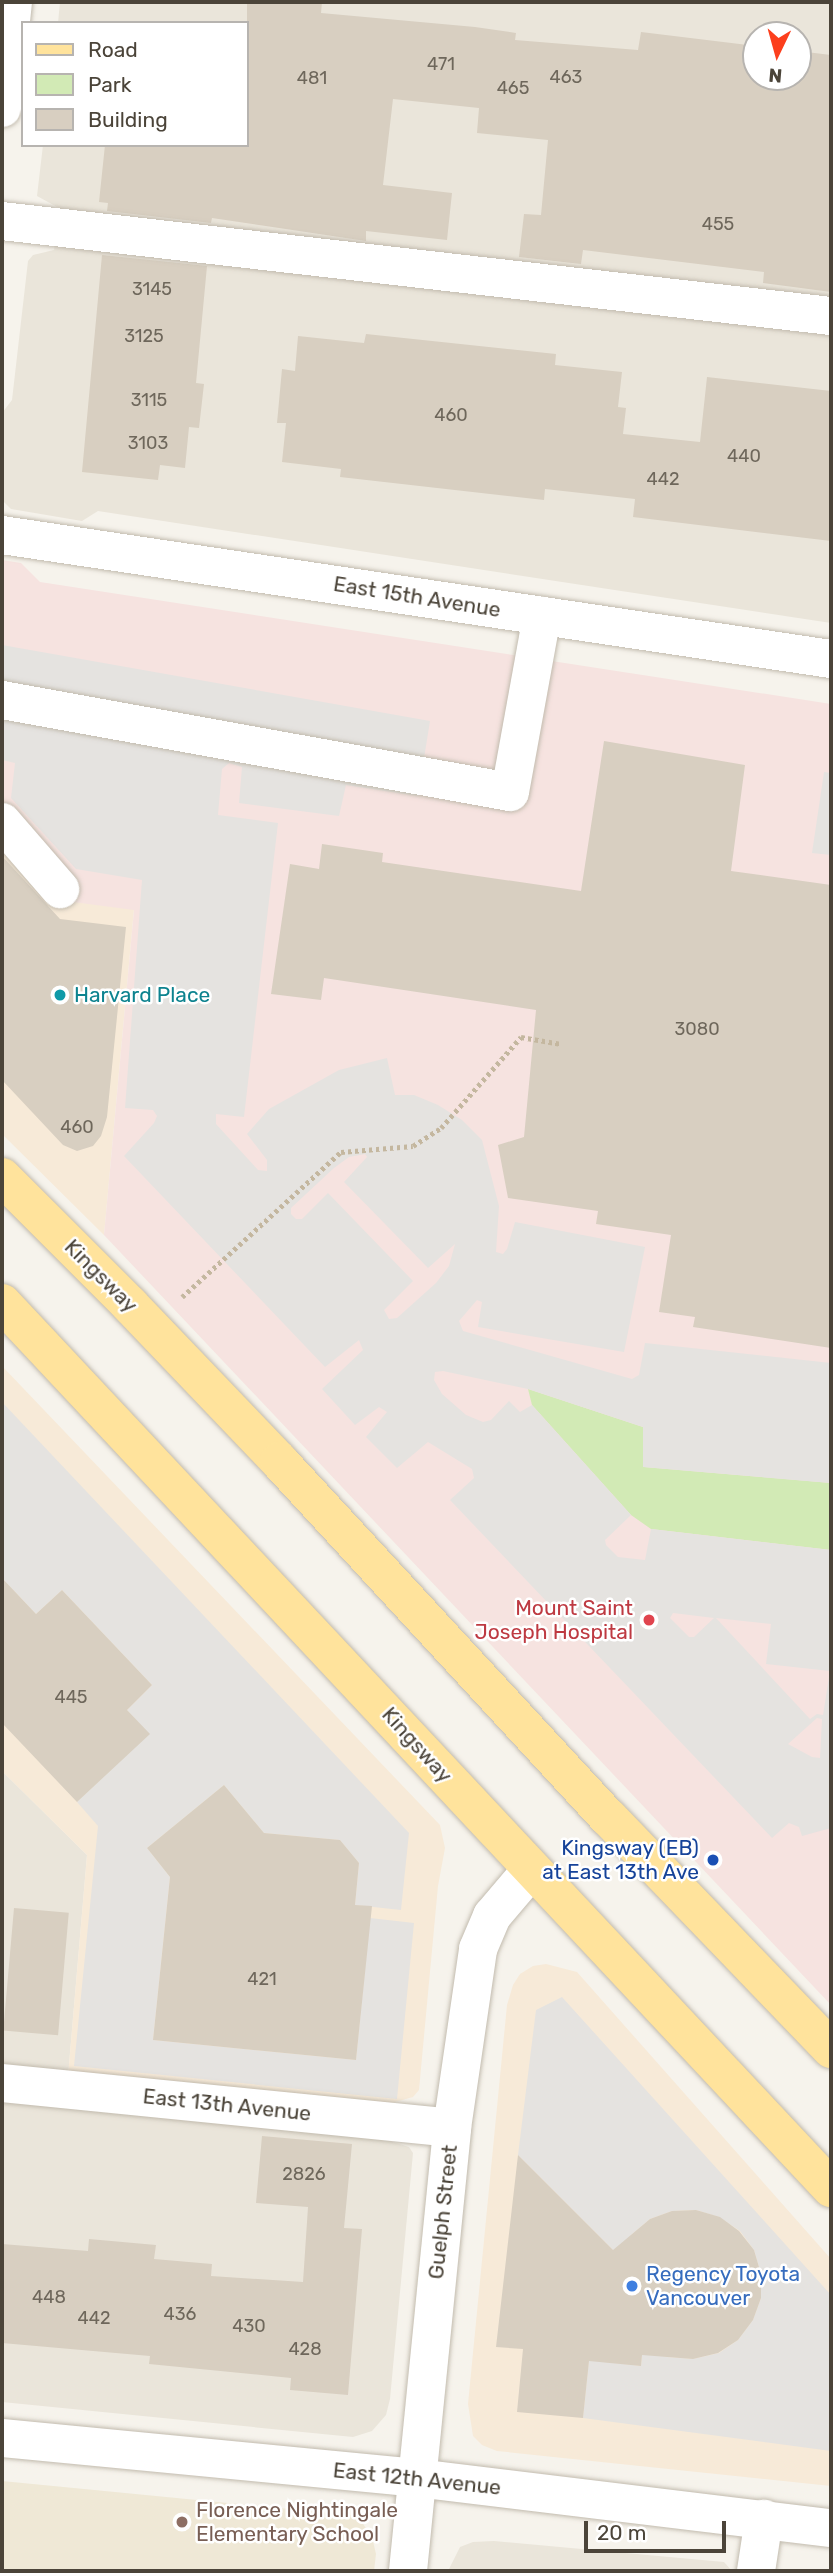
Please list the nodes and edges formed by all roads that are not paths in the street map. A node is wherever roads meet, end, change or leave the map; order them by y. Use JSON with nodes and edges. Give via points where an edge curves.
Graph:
{"nodes":[{"id":1,"x":13,"y":2,"type":"edge"},
{"id":2,"x":2,"y":108,"type":"edge"},
{"id":3,"x":2,"y":221,"type":"edge"},
{"id":4,"x":831,"y":316,"type":"edge"},
{"id":5,"x":2,"y":535,"type":"edge"},
{"id":6,"x":542,"y":616,"type":"junction"},
{"id":7,"x":831,"y":659,"type":"edge"},
{"id":8,"x":2,"y":700,"type":"edge"},
{"id":9,"x":2,"y":822,"type":"edge"},
{"id":10,"x":60,"y":888,"type":"dead end"},
{"id":11,"x":2,"y":1177,"type":"edge"},
{"id":12,"x":2,"y":1303,"type":"edge"},
{"id":13,"x":531,"y":1870,"type":"junction"},
{"id":14,"x":831,"y":2049,"type":"edge"},
{"id":15,"x":2,"y":2082,"type":"edge"},
{"id":16,"x":452,"y":2128,"type":"junction"},
{"id":17,"x":831,"y":2188,"type":"edge"},
{"id":18,"x":2,"y":2438,"type":"edge"},
{"id":19,"x":416,"y":2478,"type":"junction"},
{"id":20,"x":764,"y":2519,"type":"junction"},
{"id":21,"x":831,"y":2528,"type":"edge"},
{"id":22,"x":408,"y":2571,"type":"edge"},
{"id":23,"x":756,"y":2571,"type":"edge"}],
"edges":[{"from":1,"to":2,"type":"street"},
{"from":3,"to":4,"type":"street"},
{"from":5,"to":6,"type":"street","name":"East 15th Avenue"},
{"from":6,"to":7,"type":"street","name":"East 15th Avenue"},
{"from":6,"to":8,"type":"street","via":[[510,792]]},
{"from":9,"to":10,"type":"street"},
{"from":11,"to":14,"type":"main road","name":"Kingsway","via":[[186,1363]]},
{"from":12,"to":13,"type":"main road","name":"Kingsway","via":[[319,1637]]},
{"from":13,"to":16,"type":"street","name":"Guelph Street","via":[[492,1916],[478,1950]]},
{"from":13,"to":17,"type":"main road","name":"Kingsway"},
{"from":15,"to":16,"type":"street","name":"East 13th Avenue"},
{"from":16,"to":19,"type":"street","name":"Guelph Street"},
{"from":18,"to":19,"type":"street","name":"East 12th Avenue"},
{"from":19,"to":20,"type":"street","name":"East 12th Avenue"},
{"from":19,"to":22,"type":"street","name":"Guelph Street"},
{"from":20,"to":21,"type":"street","name":"East 12th Avenue"},
{"from":20,"to":23,"type":"street"}]}
